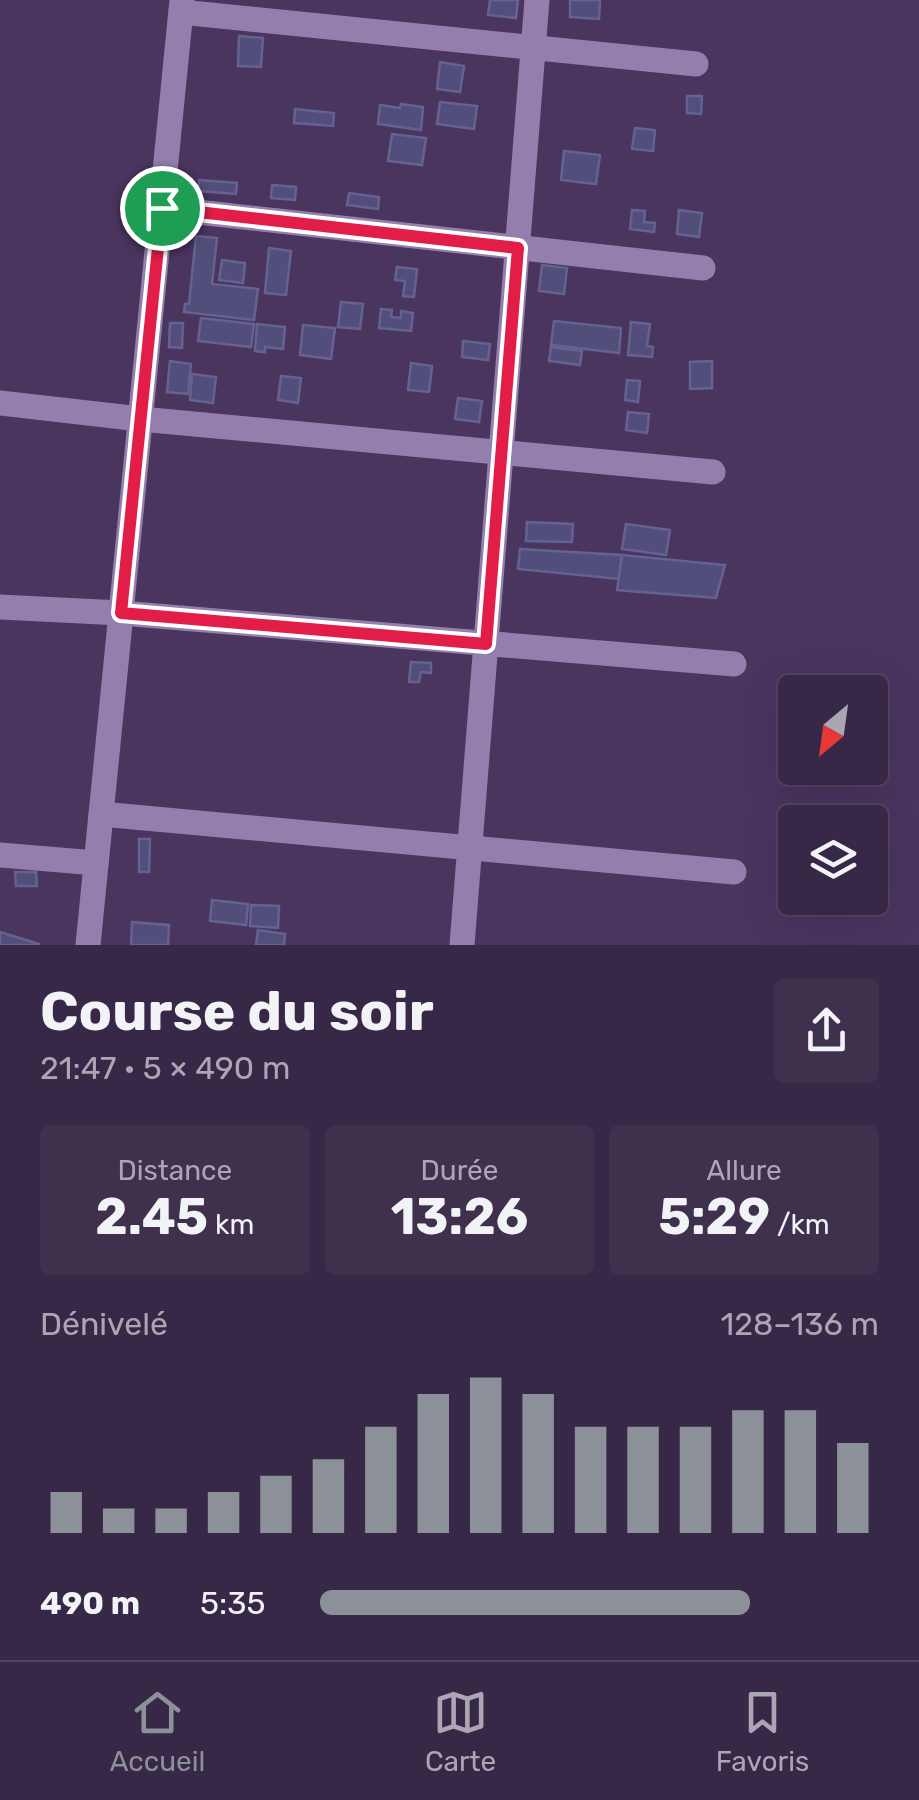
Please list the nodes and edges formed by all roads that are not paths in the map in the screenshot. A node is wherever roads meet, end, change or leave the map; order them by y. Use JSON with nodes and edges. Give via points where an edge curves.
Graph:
{"nodes":[{"id":1,"x":538,"y":0,"type":"edge"},
{"id":2,"x":182,"y":6,"type":"edge"},
{"id":3,"x":534,"y":48,"type":"junction"},
{"id":4,"x":696,"y":64,"type":"dead end"},
{"id":5,"x":162,"y":208,"type":"junction"},
{"id":6,"x":518,"y":248,"type":"junction"},
{"id":7,"x":703,"y":268,"type":"dead end"},
{"id":8,"x":0,"y":404,"type":"edge"},
{"id":9,"x":140,"y":419,"type":"junction"},
{"id":10,"x":501,"y":452,"type":"junction"},
{"id":11,"x":713,"y":472,"type":"dead end"},
{"id":12,"x":0,"y":607,"type":"edge"},
{"id":13,"x":121,"y":613,"type":"junction"},
{"id":14,"x":486,"y":644,"type":"junction"},
{"id":15,"x":734,"y":664,"type":"dead end"},
{"id":16,"x":101,"y":814,"type":"junction"},
{"id":17,"x":470,"y":848,"type":"junction"},
{"id":18,"x":0,"y":855,"type":"edge"},
{"id":19,"x":96,"y":863,"type":"junction"},
{"id":20,"x":734,"y":872,"type":"dead end"},
{"id":21,"x":88,"y":945,"type":"edge"},
{"id":22,"x":462,"y":945,"type":"edge"}],
"edges":[{"from":1,"to":3,"type":"street"},
{"from":2,"to":3,"type":"street"},
{"from":2,"to":5,"type":"street"},
{"from":3,"to":4,"type":"street"},
{"from":3,"to":6,"type":"street"},
{"from":5,"to":6,"type":"street"},
{"from":5,"to":9,"type":"street"},
{"from":6,"to":7,"type":"street"},
{"from":6,"to":10,"type":"street"},
{"from":8,"to":9,"type":"street"},
{"from":9,"to":10,"type":"street"},
{"from":9,"to":13,"type":"street"},
{"from":10,"to":11,"type":"street"},
{"from":10,"to":14,"type":"street"},
{"from":12,"to":13,"type":"street"},
{"from":13,"to":14,"type":"street"},
{"from":13,"to":16,"type":"street"},
{"from":14,"to":15,"type":"street"},
{"from":14,"to":17,"type":"street"},
{"from":16,"to":17,"type":"street"},
{"from":16,"to":19,"type":"street"},
{"from":17,"to":20,"type":"street"},
{"from":17,"to":22,"type":"street"},
{"from":18,"to":19,"type":"street"},
{"from":19,"to":21,"type":"street"}]}
